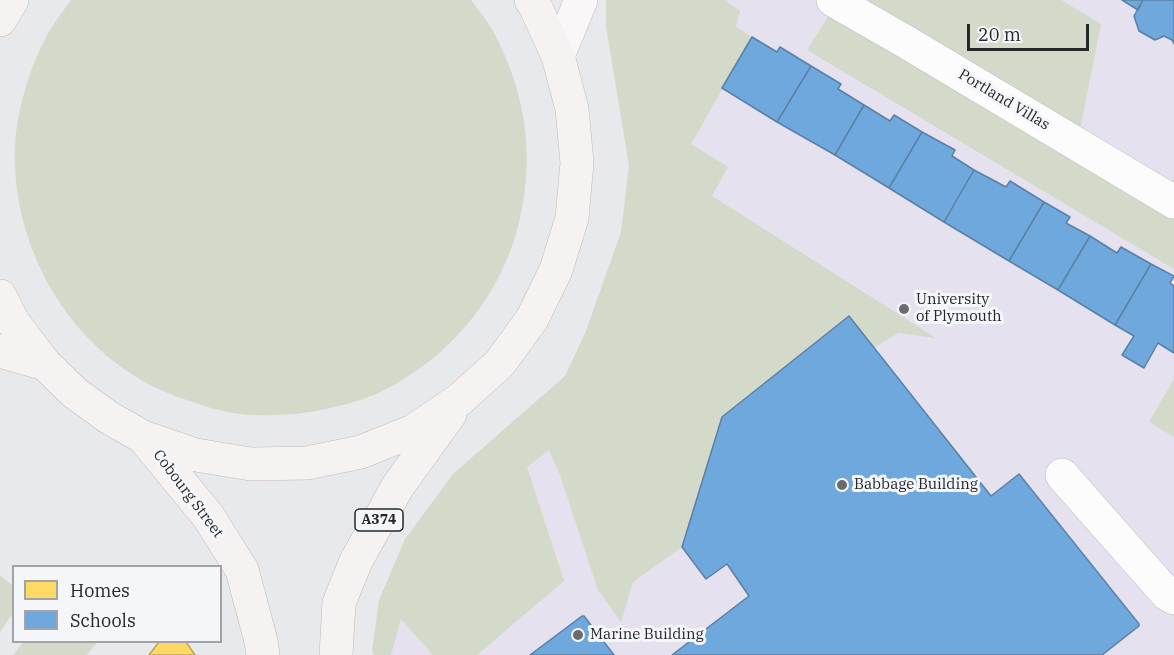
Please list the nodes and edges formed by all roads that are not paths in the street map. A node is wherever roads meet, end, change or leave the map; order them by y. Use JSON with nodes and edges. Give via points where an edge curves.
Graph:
{"nodes":[{"id":1,"x":12,"y":0,"type":"edge"},
{"id":2,"x":531,"y":0,"type":"edge"},
{"id":3,"x":581,"y":0,"type":"edge"},
{"id":4,"x":832,"y":0,"type":"edge"},
{"id":5,"x":0,"y":20,"type":"edge"},
{"id":6,"x":558,"y":56,"type":"junction"},
{"id":7,"x":1174,"y":202,"type":"edge"},
{"id":8,"x":0,"y":296,"type":"edge"},
{"id":9,"x":0,"y":351,"type":"edge"},
{"id":10,"x":45,"y":364,"type":"junction"},
{"id":11,"x":459,"y":400,"type":"junction"},
{"id":12,"x":143,"y":437,"type":"junction"},
{"id":13,"x":1062,"y":475,"type":"dead end"},
{"id":14,"x":1174,"y":598,"type":"edge"},
{"id":15,"x":263,"y":655,"type":"edge"},
{"id":16,"x":336,"y":655,"type":"edge"}],
"edges":[{"from":1,"to":5,"type":"main road"},
{"from":2,"to":6,"type":"main road"},
{"from":3,"to":6,"type":"street"},
{"from":4,"to":7,"type":"street","name":"Portland Villas"},
{"from":6,"to":11,"type":"main road","via":[[572,109],[577,163],[572,218],[556,270],[532,319],[500,363]]},
{"from":8,"to":10,"type":"main road","via":[[13,322]]},
{"from":9,"to":10,"type":"main road"},
{"from":10,"to":12,"type":"main road","via":[[83,399]]},
{"from":11,"to":12,"type":"main road","via":[[413,431],[361,452],[307,463],[229,461],[196,455]]},
{"from":11,"to":16,"type":"main road","number":"A374","via":[[398,486],[356,561],[339,603]]},
{"from":12,"to":15,"type":"main road","name":"Cobourg Street","via":[[208,516],[242,570]]},
{"from":13,"to":14,"type":"street"}]}
